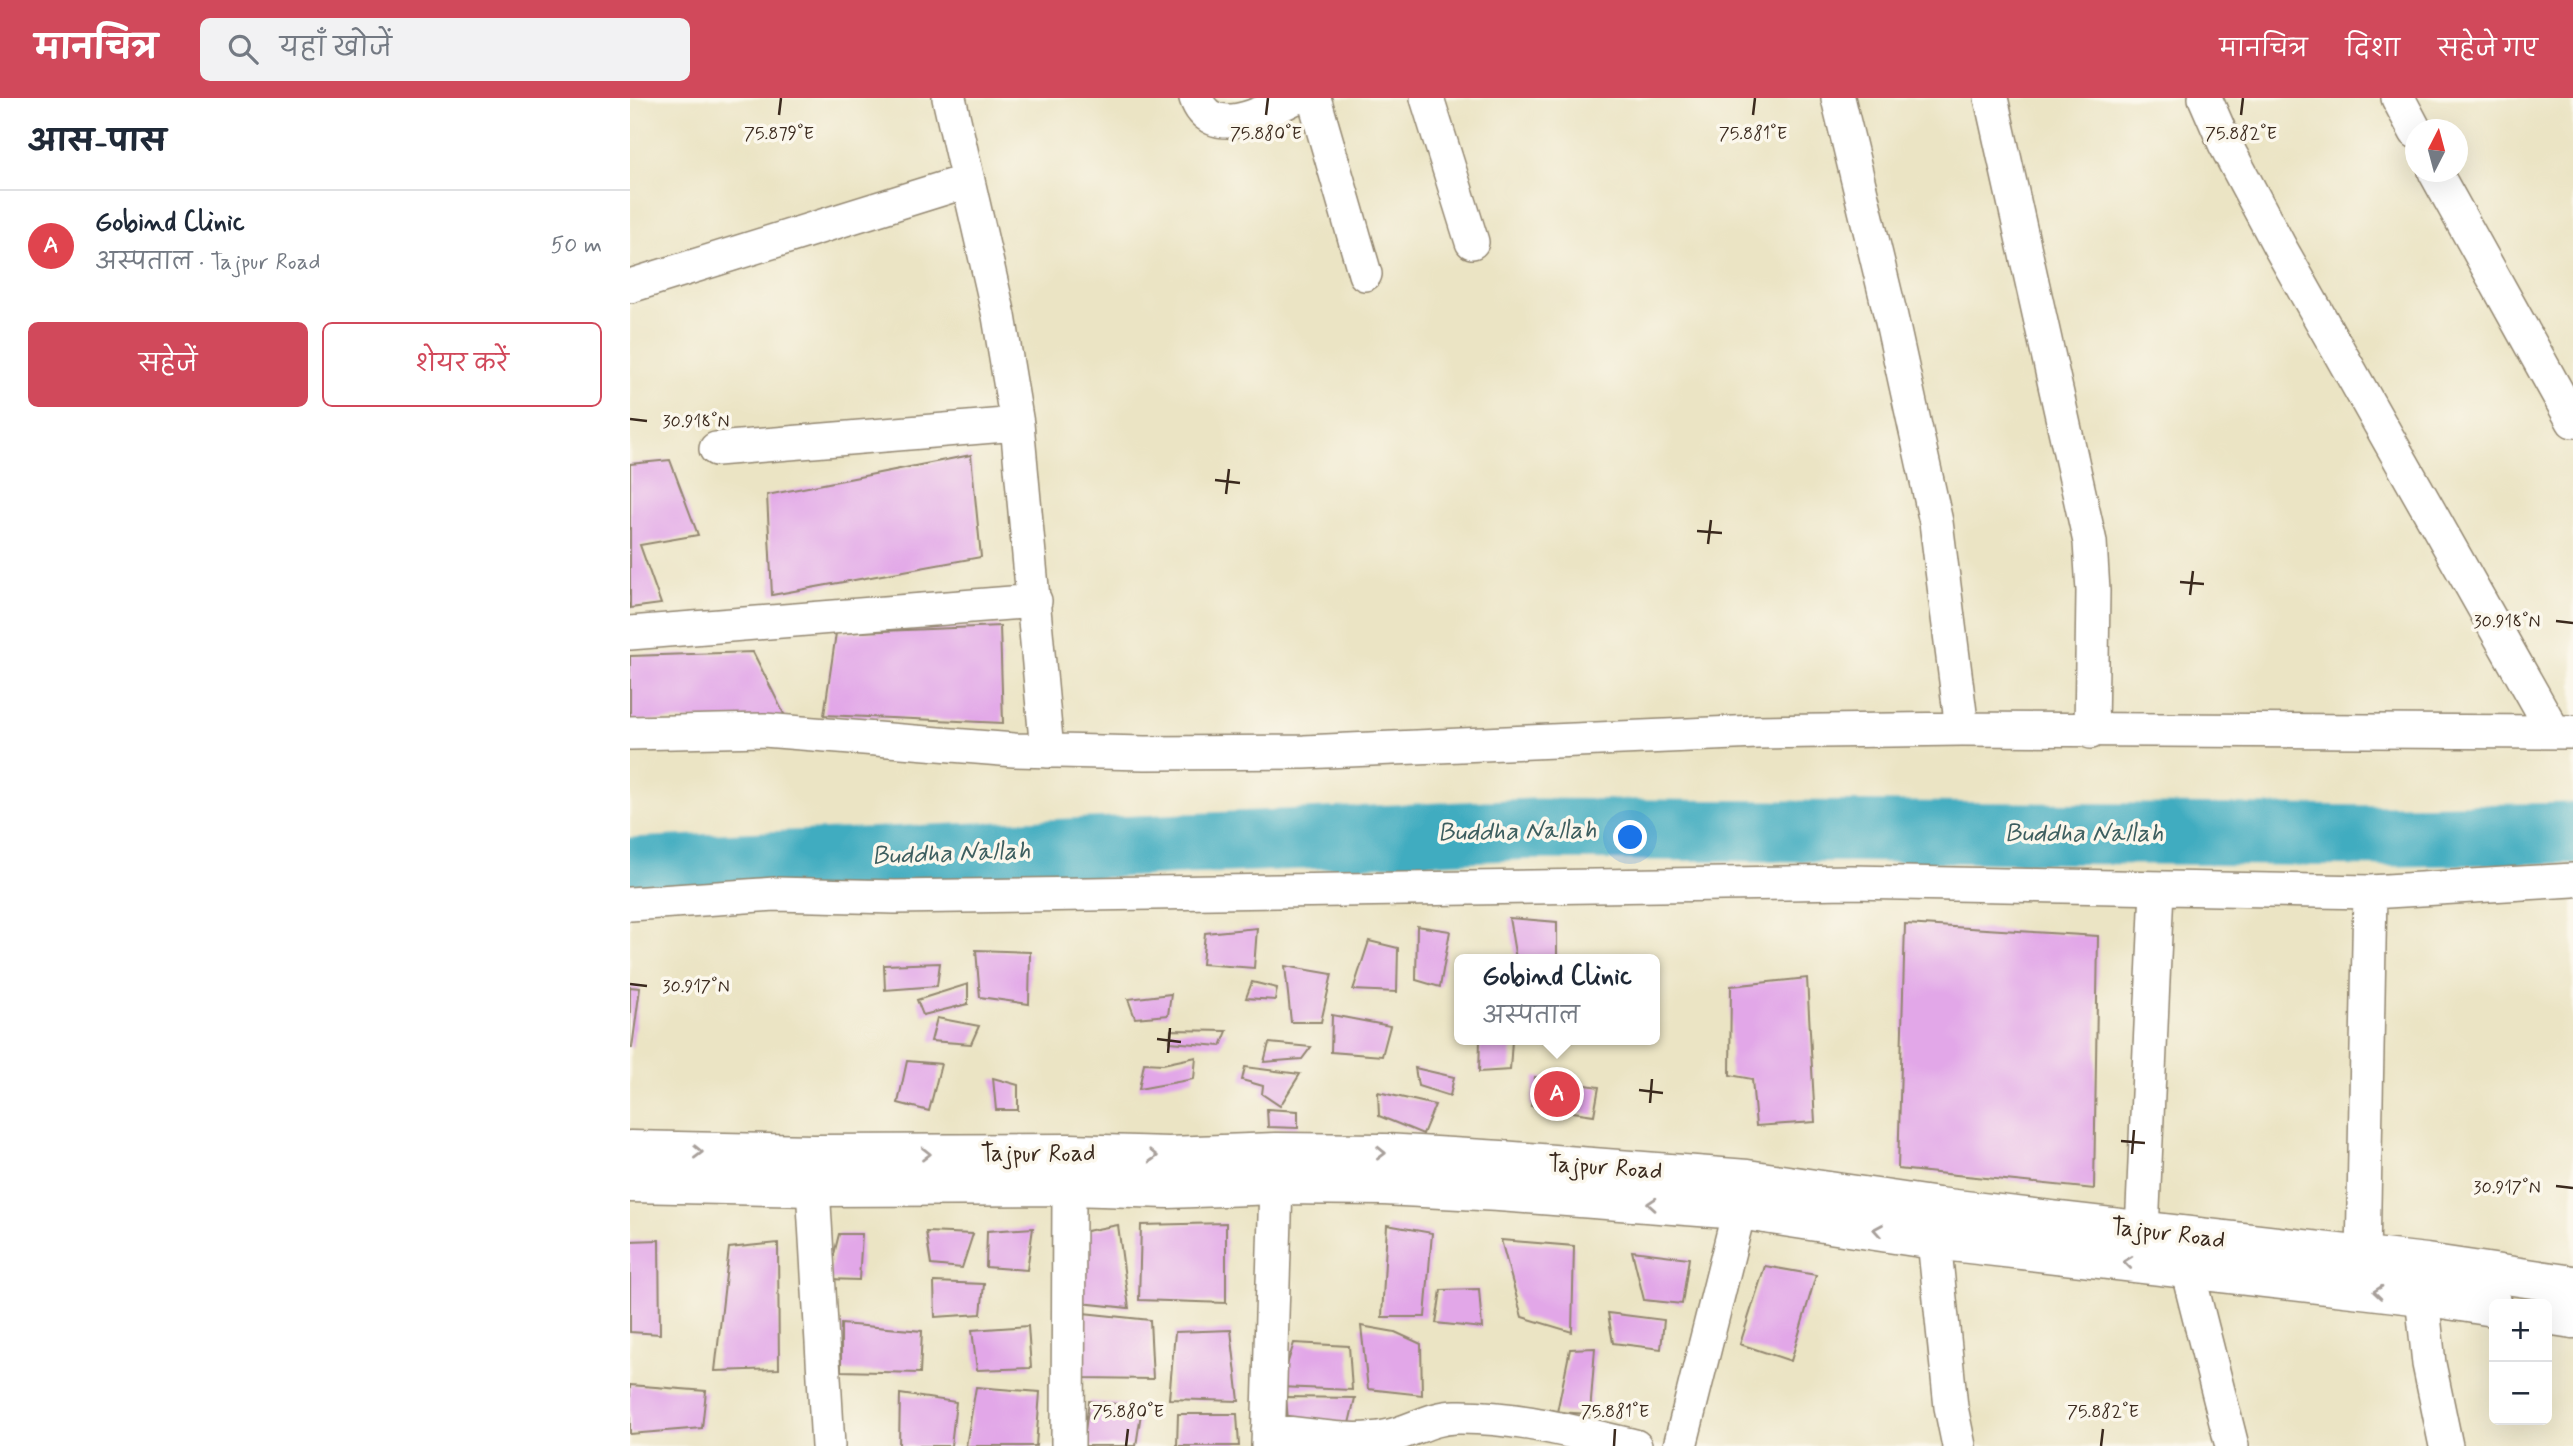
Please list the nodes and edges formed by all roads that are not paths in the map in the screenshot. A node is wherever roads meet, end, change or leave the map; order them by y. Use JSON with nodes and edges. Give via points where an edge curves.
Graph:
{"nodes":[{"id":1,"x":949,"y":98,"type":"edge"},
{"id":2,"x":1196,"y":98,"type":"edge"},
{"id":3,"x":1294,"y":98,"type":"edge"},
{"id":4,"x":1314,"y":98,"type":"edge"},
{"id":5,"x":1427,"y":98,"type":"edge"},
{"id":6,"x":1838,"y":98,"type":"edge"},
{"id":7,"x":1991,"y":98,"type":"edge"},
{"id":8,"x":2205,"y":98,"type":"edge"},
{"id":9,"x":2398,"y":98,"type":"edge"},
{"id":10,"x":2409,"y":119,"type":"edge"},
{"id":11,"x":967,"y":181,"type":"junction"},
{"id":12,"x":2441,"y":182,"type":"edge"},
{"id":13,"x":1472,"y":242,"type":"dead end"},
{"id":14,"x":1365,"y":274,"type":"dead end"},
{"id":15,"x":630,"y":286,"type":"edge"},
{"id":16,"x":2573,"y":421,"type":"edge"},
{"id":17,"x":1017,"y":424,"type":"junction"},
{"id":18,"x":716,"y":449,"type":"dead end"},
{"id":19,"x":1035,"y":601,"type":"junction"},
{"id":20,"x":630,"y":633,"type":"edge"},
{"id":21,"x":1962,"y":729,"type":"junction"},
{"id":22,"x":2091,"y":732,"type":"junction"},
{"id":23,"x":2564,"y":732,"type":"edge"},
{"id":24,"x":630,"y":733,"type":"edge"},
{"id":25,"x":1047,"y":751,"type":"junction"},
{"id":26,"x":2573,"y":880,"type":"edge"},
{"id":27,"x":2157,"y":889,"type":"junction"},
{"id":28,"x":2370,"y":892,"type":"junction"},
{"id":29,"x":630,"y":904,"type":"edge"},
{"id":30,"x":630,"y":1150,"type":"edge"},
{"id":31,"x":630,"y":1183,"type":"edge"},
{"id":32,"x":1276,"y":1185,"type":"junction"},
{"id":33,"x":1069,"y":1186,"type":"junction"},
{"id":34,"x":813,"y":1187,"type":"junction"},
{"id":35,"x":1743,"y":1195,"type":"junction"},
{"id":36,"x":2142,"y":1230,"type":"junction"},
{"id":37,"x":1934,"y":1240,"type":"junction"},
{"id":38,"x":2363,"y":1256,"type":"junction"},
{"id":39,"x":2187,"y":1269,"type":"junction"},
{"id":40,"x":2573,"y":1286,"type":"edge"},
{"id":41,"x":2422,"y":1296,"type":"junction"},
{"id":42,"x":2489,"y":1306,"type":"edge"},
{"id":43,"x":2552,"y":1316,"type":"edge"},
{"id":44,"x":2573,"y":1319,"type":"edge"},
{"id":45,"x":1268,"y":1438,"type":"edge"},
{"id":46,"x":828,"y":1446,"type":"edge"},
{"id":47,"x":1068,"y":1446,"type":"edge"},
{"id":48,"x":1635,"y":1446,"type":"edge"},
{"id":49,"x":1680,"y":1446,"type":"edge"},
{"id":50,"x":1959,"y":1446,"type":"edge"},
{"id":51,"x":2232,"y":1446,"type":"edge"},
{"id":52,"x":2446,"y":1446,"type":"edge"}],
"edges":[{"from":1,"to":11,"type":"street"},
{"from":2,"to":3,"type":"street","via":[[1209,117],[1238,121]]},
{"from":4,"to":14,"type":"street"},
{"from":5,"to":13,"type":"street"},
{"from":6,"to":21,"type":"street","via":[[1936,522]]},
{"from":7,"to":22,"type":"street","via":[[2090,542]]},
{"from":8,"to":23,"type":"street","via":[[2281,248]]},
{"from":9,"to":10,"type":"street"},
{"from":11,"to":15,"type":"street"},
{"from":11,"to":17,"type":"street","via":[[999,316]]},
{"from":12,"to":16,"type":"street"},
{"from":17,"to":18,"type":"street"},
{"from":17,"to":19,"type":"street"},
{"from":19,"to":20,"type":"street"},
{"from":19,"to":25,"type":"street"},
{"from":21,"to":22,"type":"street"},
{"from":21,"to":25,"type":"street","via":[[1757,732],[1304,752]]},
{"from":22,"to":23,"type":"street"},
{"from":24,"to":25,"type":"street","via":[[764,730]]},
{"from":26,"to":28,"type":"street"},
{"from":27,"to":28,"type":"street"},
{"from":27,"to":29,"type":"street","via":[[1851,882],[895,897],[775,894]]},
{"from":27,"to":36,"type":"street"},
{"from":28,"to":38,"type":"street"},
{"from":30,"to":35,"type":"main road","name":"Tajpur Road","one_way":true,"via":[[1168,1156],[1385,1153]]},
{"from":31,"to":34,"type":"main road","name":"Tajpur Road"},
{"from":32,"to":33,"type":"main road","name":"Tajpur Road"},
{"from":35,"to":32,"type":"main road","name":"Tajpur Road","one_way":true},
{"from":32,"to":45,"type":"street"},
{"from":33,"to":34,"type":"main road","name":"Tajpur Road"},
{"from":33,"to":47,"type":"street"},
{"from":34,"to":46,"type":"street"},
{"from":35,"to":36,"type":"main road","name":"Tajpur Road","via":[[1938,1207]]},
{"from":37,"to":35,"type":"main road","name":"Tajpur Road","one_way":true},
{"from":35,"to":49,"type":"street"},
{"from":36,"to":38,"type":"main road","name":"Tajpur Road"},
{"from":39,"to":37,"type":"main road","name":"Tajpur Road","one_way":true},
{"from":37,"to":50,"type":"street"},
{"from":38,"to":40,"type":"main road","name":"Tajpur Road"},
{"from":41,"to":39,"type":"main road","name":"Tajpur Road","one_way":true},
{"from":39,"to":51,"type":"street"},
{"from":41,"to":42,"type":"main road","name":"Tajpur Road"},
{"from":41,"to":52,"type":"street","via":[[2429,1364]]},
{"from":43,"to":44,"type":"main road"},
{"from":45,"to":48,"type":"street","via":[[1367,1440],[1454,1417],[1511,1419]]}]}
